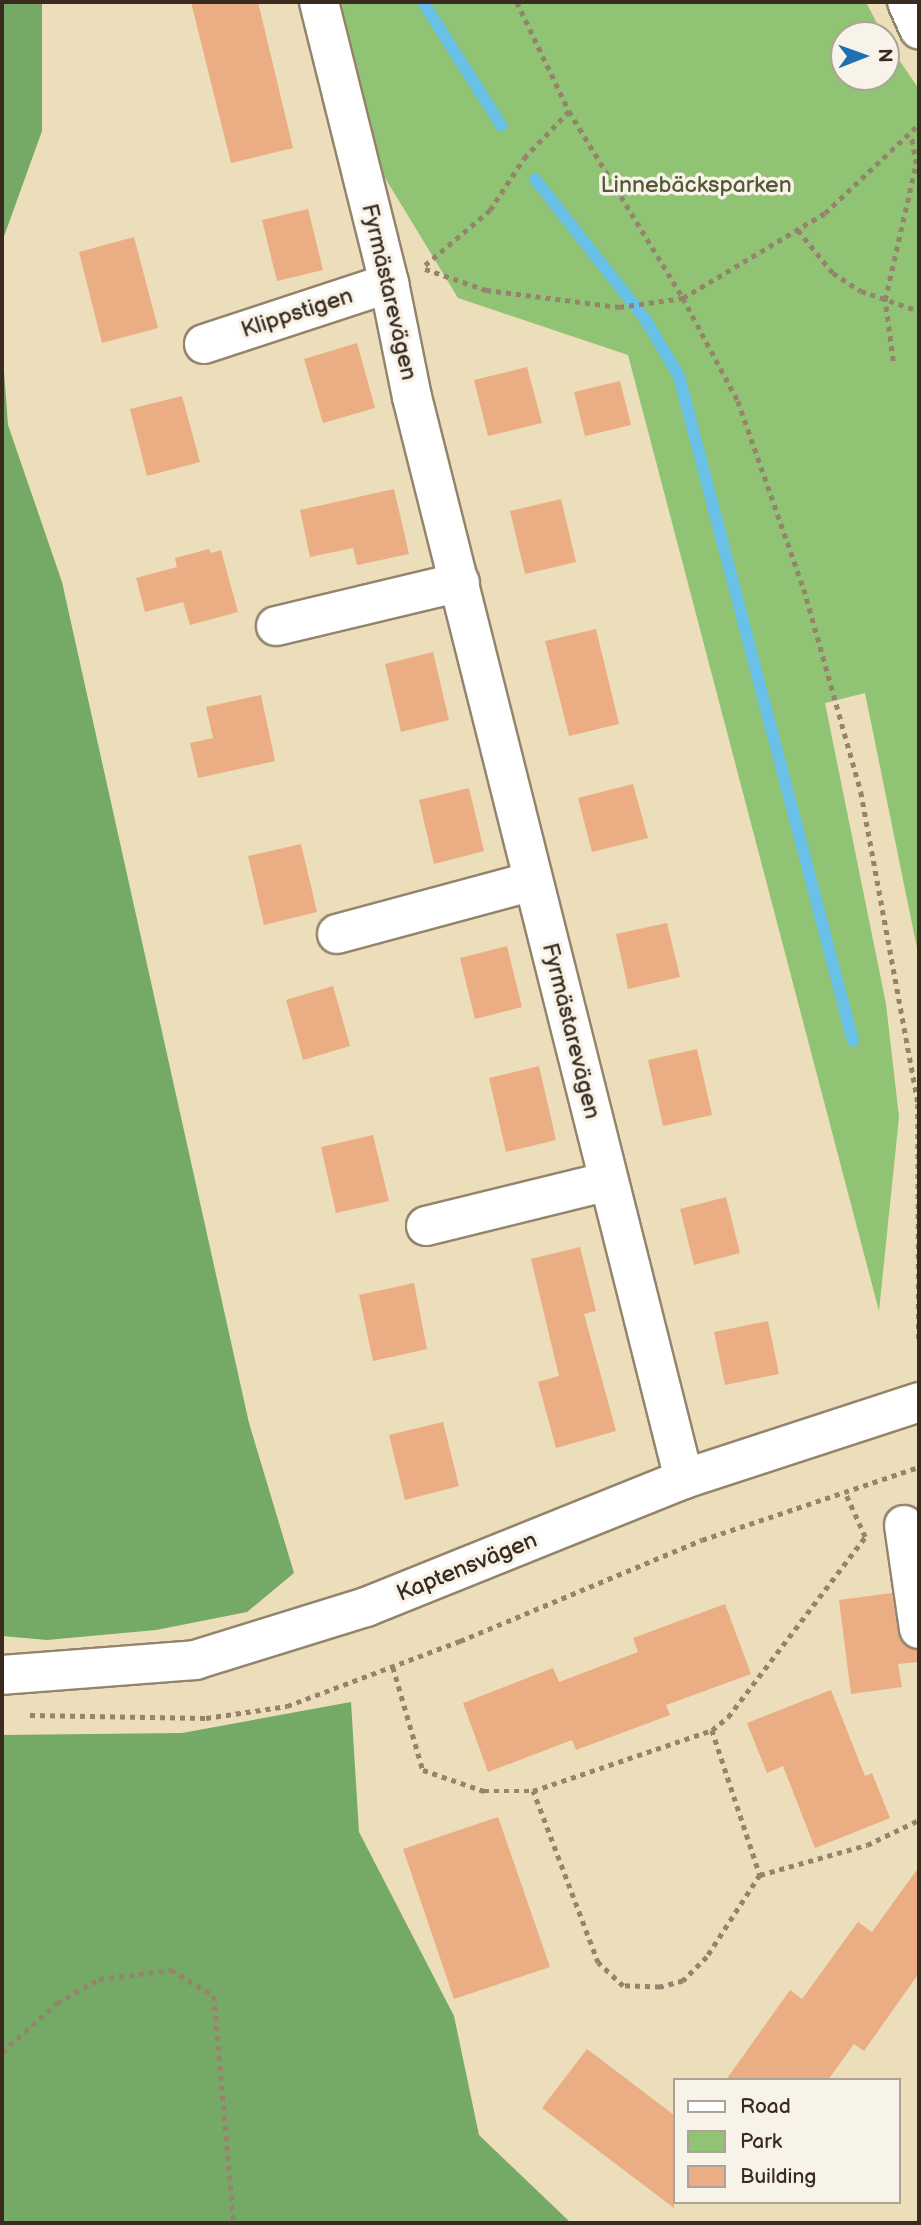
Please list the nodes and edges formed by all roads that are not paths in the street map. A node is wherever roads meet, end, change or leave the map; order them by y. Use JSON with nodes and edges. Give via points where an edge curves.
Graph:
{"nodes":[{"id":1,"x":318,"y":2,"type":"edge"},
{"id":2,"x":907,"y":2,"type":"edge"},
{"id":3,"x":919,"y":29,"type":"edge"},
{"id":4,"x":406,"y":275,"type":"junction"},
{"id":5,"x":204,"y":344,"type":"dead end"},
{"id":6,"x":460,"y":582,"type":"junction"},
{"id":7,"x":276,"y":626,"type":"dead end"},
{"id":8,"x":534,"y":881,"type":"junction"},
{"id":9,"x":337,"y":934,"type":"dead end"},
{"id":10,"x":609,"y":1181,"type":"junction"},
{"id":11,"x":426,"y":1226,"type":"dead end"},
{"id":12,"x":919,"y":1402,"type":"edge"},
{"id":13,"x":684,"y":1479,"type":"junction"},
{"id":14,"x":904,"y":1525,"type":"dead end"},
{"id":15,"x":919,"y":1629,"type":"edge"},
{"id":16,"x":2,"y":1675,"type":"edge"}],
"edges":[{"from":1,"to":4,"type":"street","name":"Fyrmästarevägen"},
{"from":2,"to":3,"type":"street"},
{"from":4,"to":5,"type":"street","name":"Klippstigen"},
{"from":4,"to":6,"type":"street","name":"Fyrmästarevägen","via":[[412,397]]},
{"from":6,"to":7,"type":"street"},
{"from":6,"to":8,"type":"street","name":"Fyrmästarevägen"},
{"from":8,"to":9,"type":"street"},
{"from":8,"to":10,"type":"street","name":"Fyrmästarevägen"},
{"from":10,"to":11,"type":"street"},
{"from":10,"to":13,"type":"street","name":"Fyrmästarevägen"},
{"from":12,"to":13,"type":"street","name":"Kaptensvägen"},
{"from":13,"to":16,"type":"street","name":"Kaptensvägen","via":[[366,1607],[195,1660]]},
{"from":14,"to":15,"type":"street"}]}
